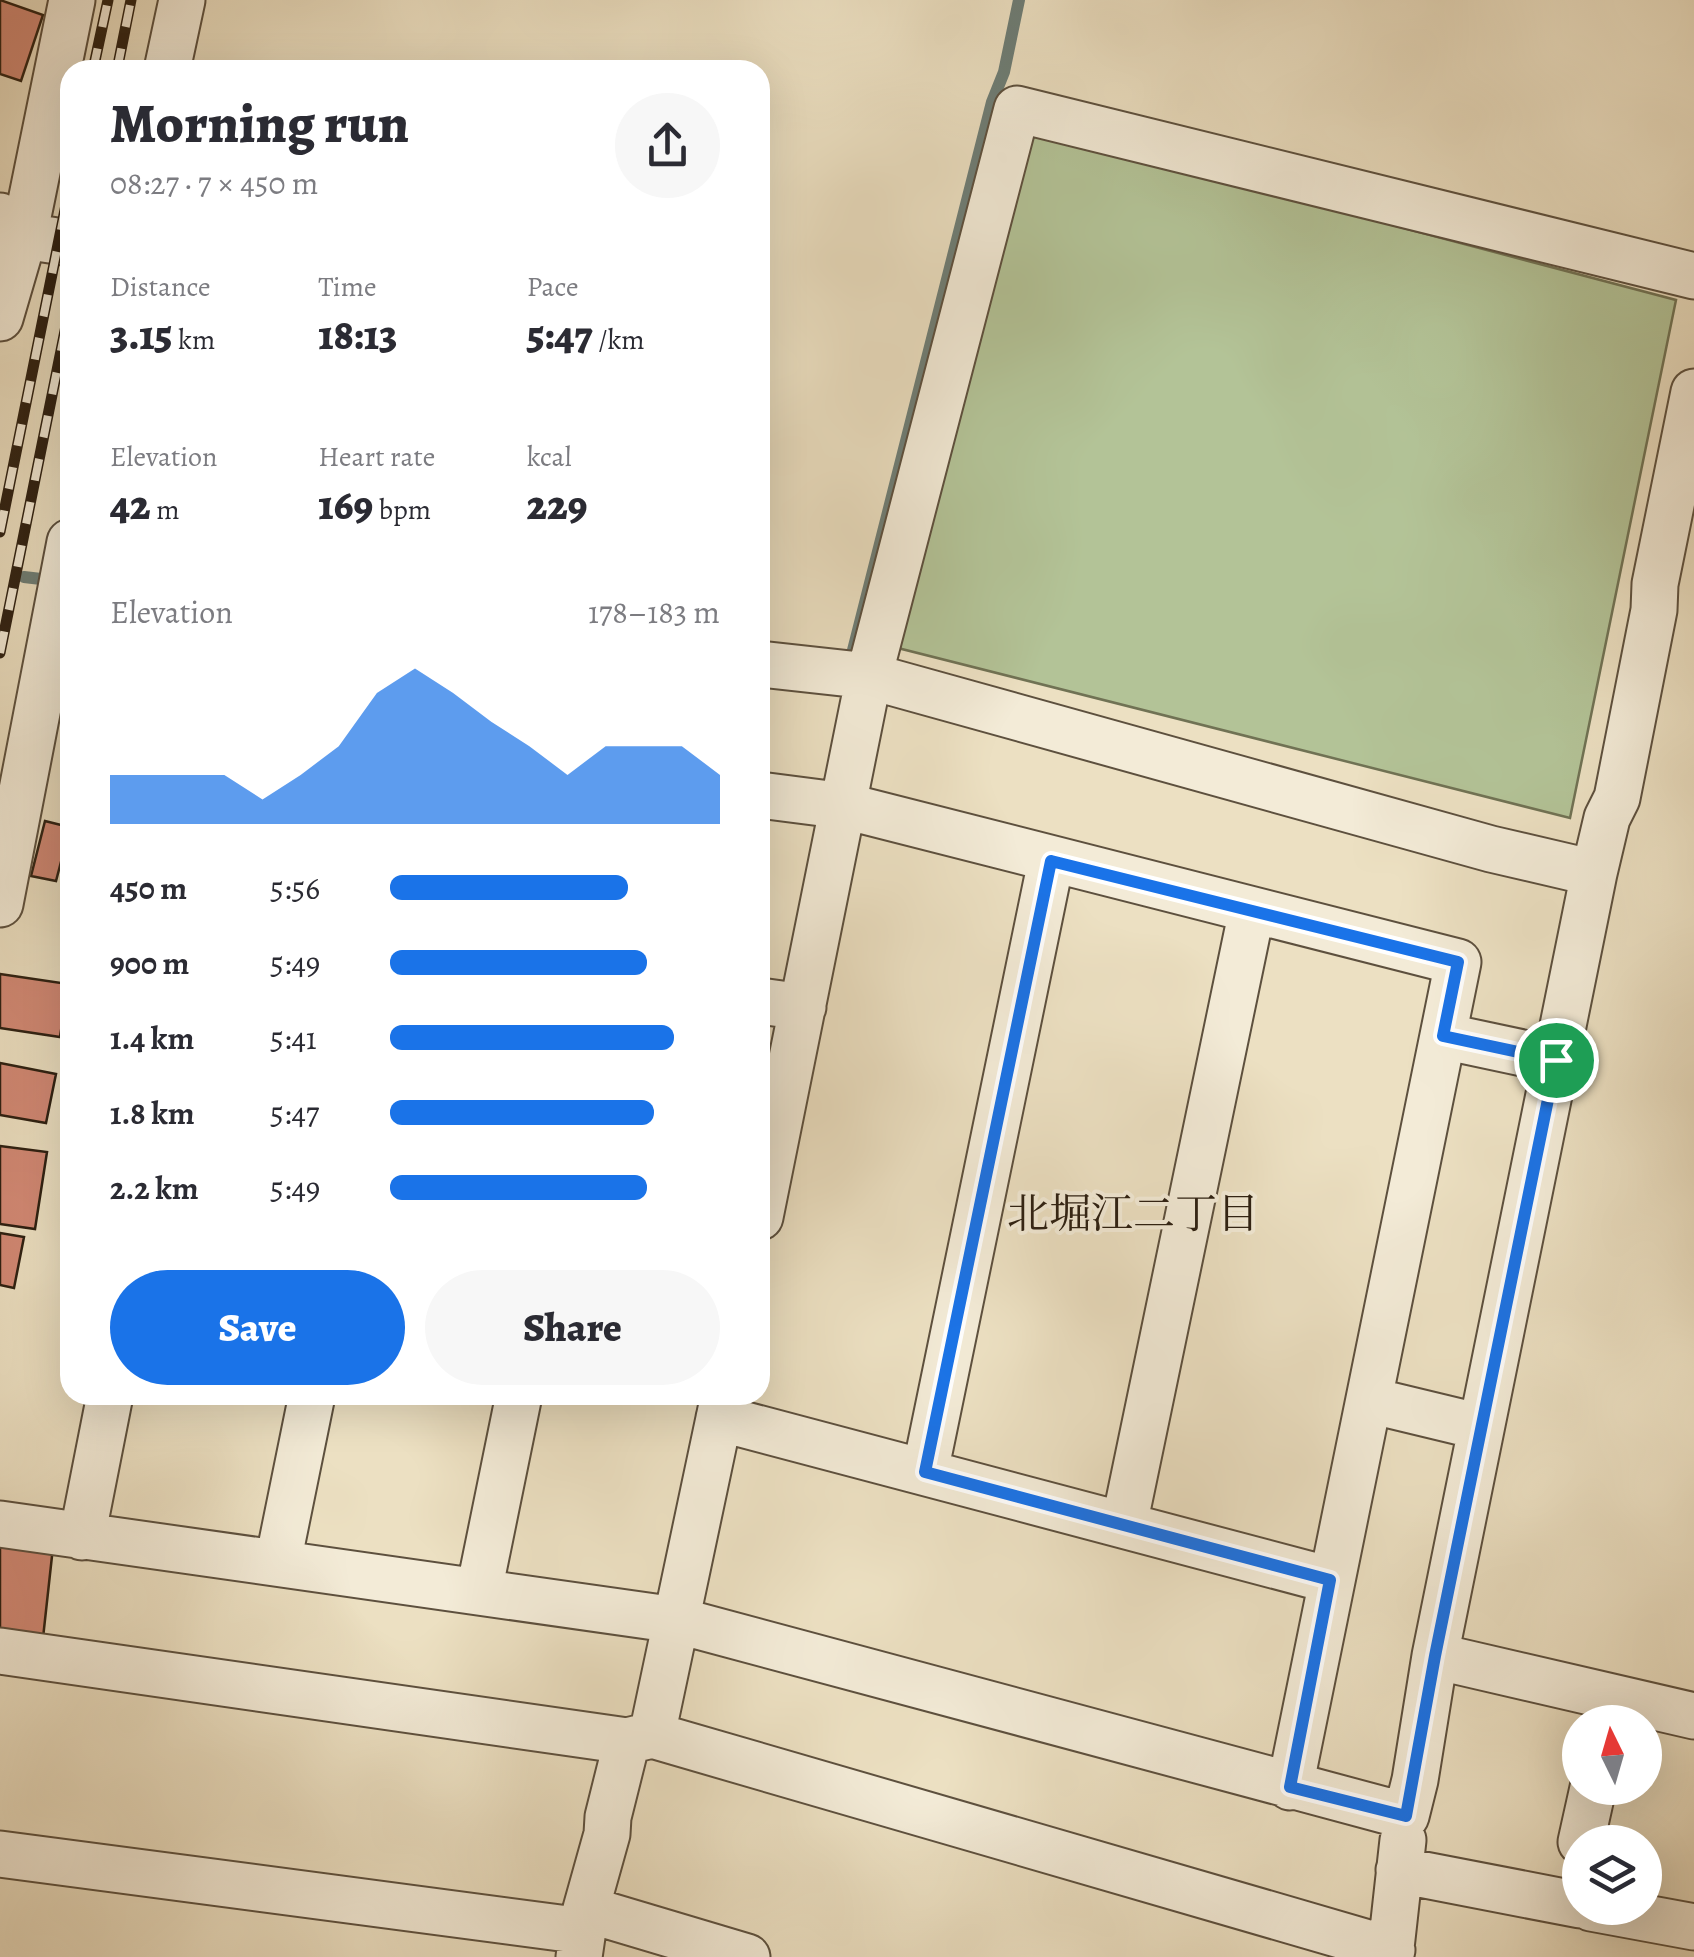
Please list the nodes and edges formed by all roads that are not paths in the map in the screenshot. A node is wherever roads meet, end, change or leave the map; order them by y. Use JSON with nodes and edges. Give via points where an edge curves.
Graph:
{"nodes":[{"id":1,"x":182,"y":0,"type":"edge"},
{"id":2,"x":66,"y":2,"type":"edge"},
{"id":3,"x":169,"y":60,"type":"edge"},
{"id":4,"x":12,"y":226,"type":"edge"},
{"id":5,"x":60,"y":240,"type":"edge"},
{"id":6,"x":1694,"y":276,"type":"edge"},
{"id":7,"x":0,"y":318,"type":"edge"},
{"id":8,"x":1694,"y":392,"type":"edge"},
{"id":9,"x":1674,"y":588,"type":"edge"},
{"id":10,"x":60,"y":647,"type":"edge"},
{"id":11,"x":770,"y":665,"type":"edge"},
{"id":12,"x":854,"y":676,"type":"junction"},
{"id":13,"x":55,"y":702,"type":"edge"},
{"id":14,"x":770,"y":796,"type":"edge"},
{"id":15,"x":844,"y":806,"type":"junction"},
{"id":16,"x":1051,"y":861,"type":"junction"},
{"id":17,"x":1594,"y":873,"type":"junction"},
{"id":18,"x":0,"y":904,"type":"edge"},
{"id":19,"x":1252,"y":910,"type":"junction"},
{"id":20,"x":782,"y":1004,"type":"edge"},
{"id":21,"x":1443,"y":1036,"type":"junction"},
{"id":22,"x":1556,"y":1060,"type":"junction"},
{"id":23,"x":770,"y":1120,"type":"edge"},
{"id":24,"x":1370,"y":1400,"type":"junction"},
{"id":25,"x":108,"y":1405,"type":"edge"},
{"id":26,"x":310,"y":1405,"type":"edge"},
{"id":27,"x":516,"y":1405,"type":"edge"},
{"id":28,"x":721,"y":1406,"type":"edge"},
{"id":29,"x":1481,"y":1427,"type":"junction"},
{"id":30,"x":925,"y":1472,"type":"junction"},
{"id":31,"x":0,"y":1524,"type":"edge"},
{"id":32,"x":1124,"y":1525,"type":"junction"},
{"id":33,"x":82,"y":1536,"type":"junction"},
{"id":34,"x":278,"y":1562,"type":"junction"},
{"id":35,"x":1330,"y":1580,"type":"junction"},
{"id":36,"x":478,"y":1591,"type":"junction"},
{"id":37,"x":676,"y":1620,"type":"junction"},
{"id":38,"x":0,"y":1651,"type":"edge"},
{"id":39,"x":1435,"y":1656,"type":"junction"},
{"id":40,"x":1594,"y":1705,"type":"edge"},
{"id":41,"x":1662,"y":1714,"type":"edge"},
{"id":42,"x":1694,"y":1716,"type":"edge"},
{"id":43,"x":640,"y":1738,"type":"junction"},
{"id":44,"x":1290,"y":1787,"type":"junction"},
{"id":45,"x":1406,"y":1816,"type":"junction"},
{"id":46,"x":0,"y":1854,"type":"edge"},
{"id":47,"x":1399,"y":1870,"type":"junction"},
{"id":48,"x":1562,"y":1902,"type":"edge"},
{"id":49,"x":1662,"y":1922,"type":"edge"},
{"id":50,"x":1694,"y":1928,"type":"edge"},
{"id":51,"x":583,"y":1932,"type":"edge"},
{"id":52,"x":1391,"y":1954,"type":"edge"},
{"id":53,"x":748,"y":1957,"type":"edge"}],
"edges":[{"from":1,"to":3,"type":"street"},
{"from":2,"to":4,"type":"street"},
{"from":4,"to":5,"type":"street"},
{"from":4,"to":7,"type":"street"},
{"from":6,"to":12,"type":"street","via":[[1017,109]]},
{"from":8,"to":9,"type":"street"},
{"from":9,"to":17,"type":"street","via":[[1654,610],[1617,798]]},
{"from":10,"to":13,"type":"street"},
{"from":11,"to":12,"type":"street"},
{"from":12,"to":15,"type":"street"},
{"from":12,"to":17,"type":"street"},
{"from":13,"to":18,"type":"street"},
{"from":14,"to":15,"type":"street"},
{"from":15,"to":16,"type":"street"},
{"from":15,"to":20,"type":"street"},
{"from":16,"to":19,"type":"street"},
{"from":16,"to":30,"type":"street"},
{"from":17,"to":22,"type":"street"},
{"from":19,"to":21,"type":"street","via":[[1458,962]]},
{"from":19,"to":32,"type":"street"},
{"from":20,"to":23,"type":"street"},
{"from":21,"to":22,"type":"street"},
{"from":21,"to":24,"type":"street"},
{"from":22,"to":29,"type":"street"},
{"from":24,"to":29,"type":"street"},
{"from":24,"to":35,"type":"street"},
{"from":25,"to":33,"type":"street"},
{"from":26,"to":34,"type":"street"},
{"from":27,"to":36,"type":"street"},
{"from":28,"to":30,"type":"street"},
{"from":28,"to":37,"type":"street"},
{"from":29,"to":39,"type":"street"},
{"from":30,"to":32,"type":"street"},
{"from":31,"to":33,"type":"street"},
{"from":32,"to":35,"type":"street"},
{"from":33,"to":34,"type":"street"},
{"from":34,"to":36,"type":"street"},
{"from":35,"to":44,"type":"street"},
{"from":36,"to":37,"type":"street"},
{"from":37,"to":43,"type":"street"},
{"from":37,"to":44,"type":"street"},
{"from":38,"to":43,"type":"street"},
{"from":39,"to":40,"type":"street"},
{"from":39,"to":45,"type":"street"},
{"from":41,"to":42,"type":"street"},
{"from":43,"to":51,"type":"street","via":[[608,1817]]},
{"from":43,"to":52,"type":"street"},
{"from":44,"to":45,"type":"street"},
{"from":45,"to":47,"type":"street"},
{"from":46,"to":51,"type":"street"},
{"from":47,"to":48,"type":"street"},
{"from":47,"to":52,"type":"street"},
{"from":49,"to":50,"type":"street"},
{"from":51,"to":53,"type":"street"}]}
